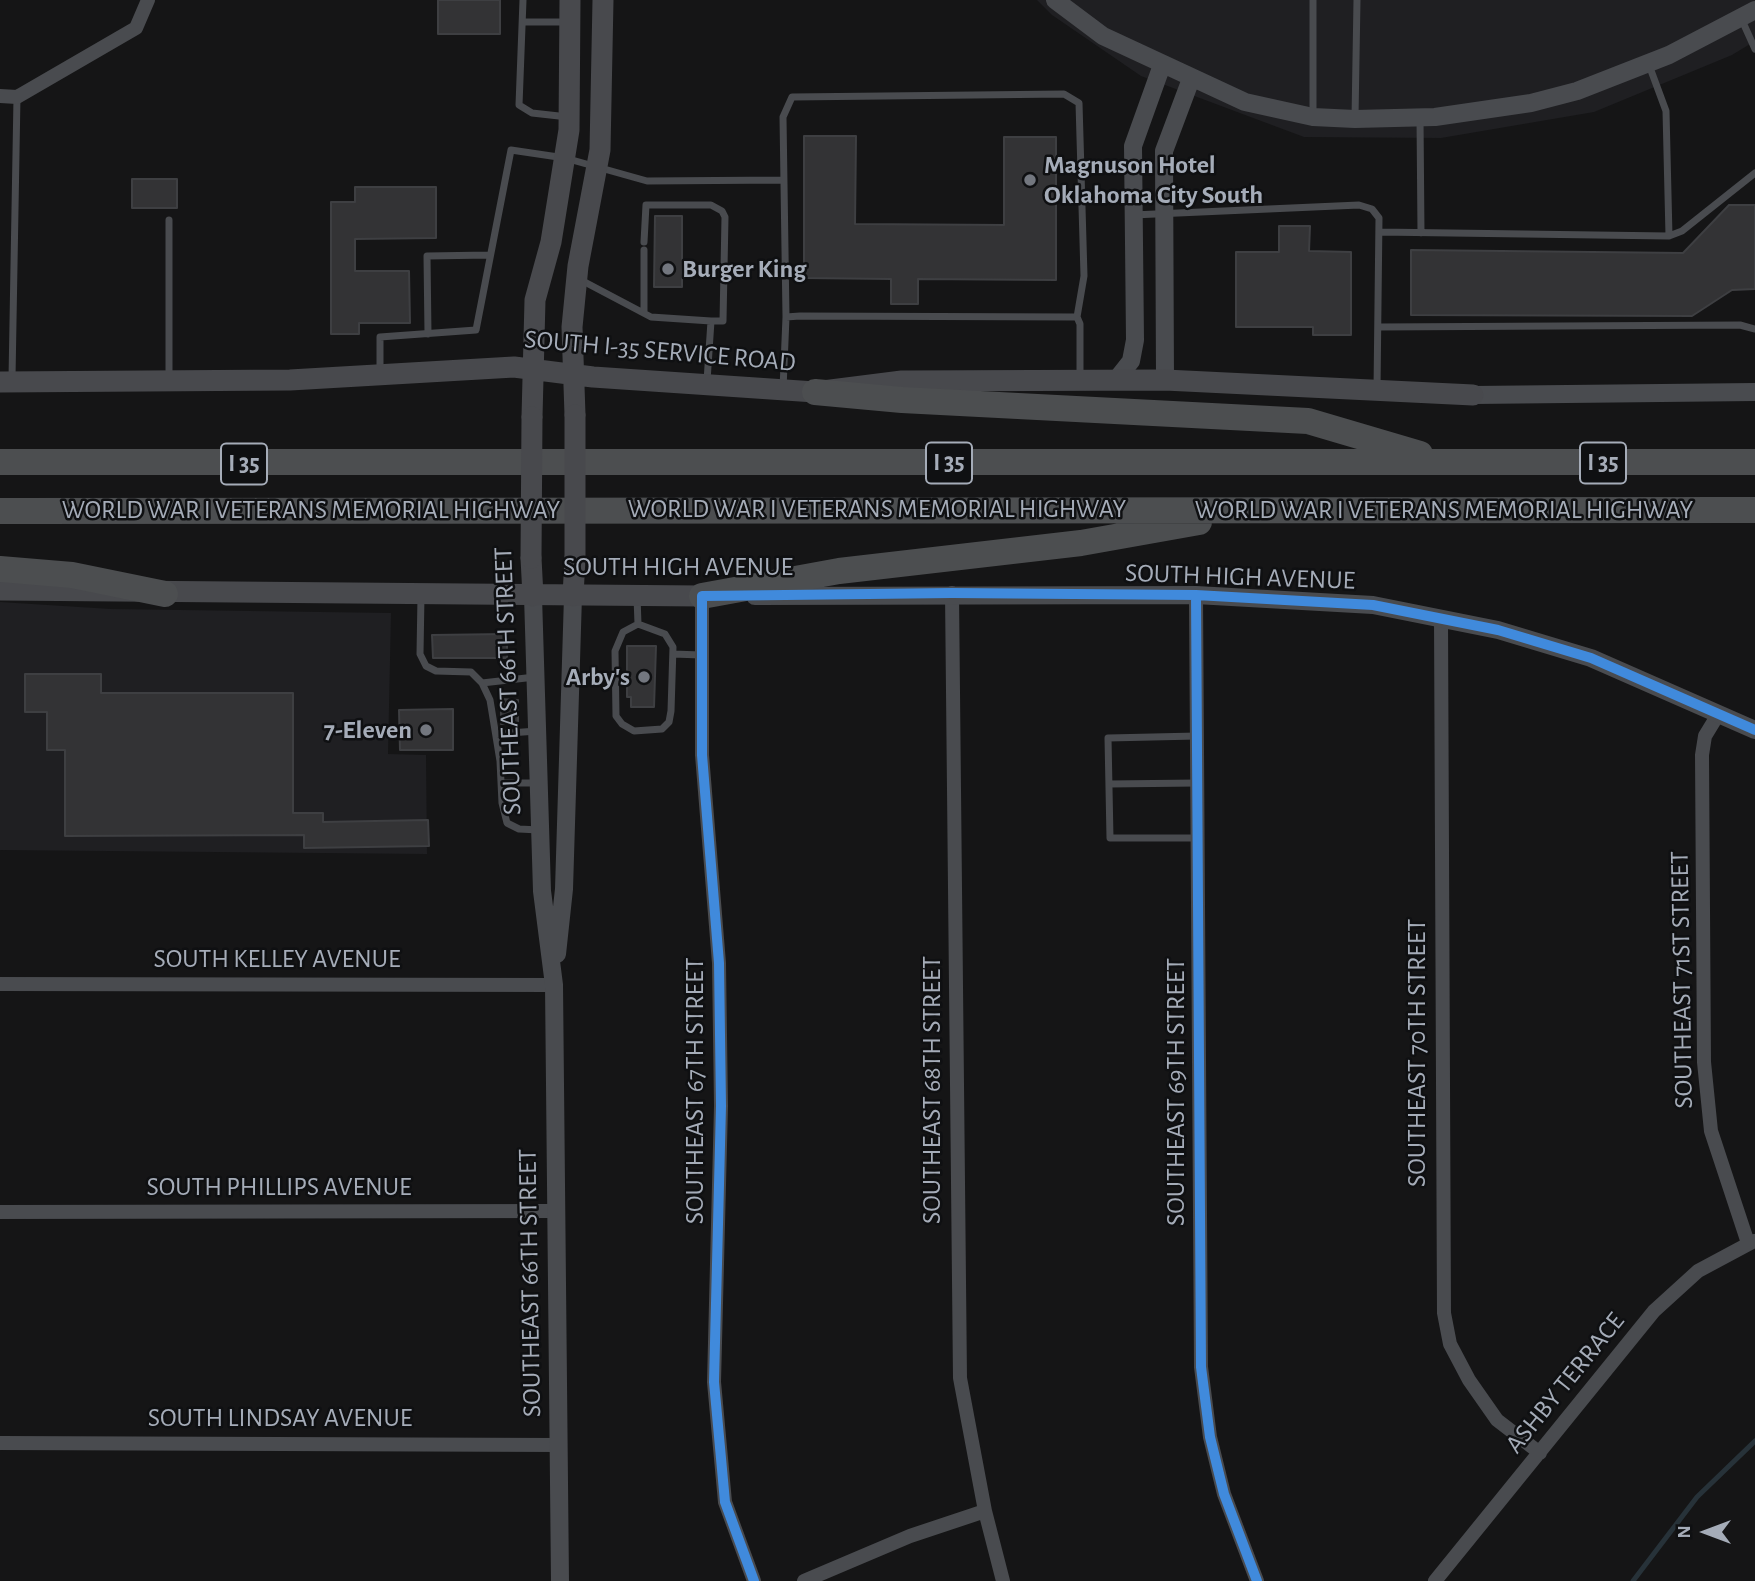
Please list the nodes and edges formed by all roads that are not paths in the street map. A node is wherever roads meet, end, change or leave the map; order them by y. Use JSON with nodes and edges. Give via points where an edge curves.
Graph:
{"nodes":[{"id":1,"x":148,"y":0,"type":"edge"},
{"id":2,"x":523,"y":0,"type":"edge"},
{"id":3,"x":570,"y":0,"type":"edge"},
{"id":4,"x":603,"y":0,"type":"edge"},
{"id":5,"x":1055,"y":0,"type":"edge"},
{"id":6,"x":1313,"y":0,"type":"edge"},
{"id":7,"x":1357,"y":0,"type":"edge"},
{"id":8,"x":1748,"y":14,"type":"edge"},
{"id":9,"x":523,"y":22,"type":"junction"},
{"id":10,"x":570,"y":22,"type":"junction"},
{"id":11,"x":1755,"y":49,"type":"edge"},
{"id":12,"x":1648,"y":64,"type":"junction"},
{"id":13,"x":1163,"y":65,"type":"junction"},
{"id":14,"x":1191,"y":79,"type":"junction"},
{"id":15,"x":0,"y":96,"type":"edge"},
{"id":16,"x":17,"y":97,"type":"junction"},
{"id":17,"x":569,"y":117,"type":"junction"},
{"id":18,"x":1313,"y":117,"type":"junction"},
{"id":19,"x":1420,"y":118,"type":"junction"},
{"id":20,"x":1354,"y":119,"type":"junction"},
{"id":21,"x":565,"y":158,"type":"junction"},
{"id":22,"x":598,"y":168,"type":"junction"},
{"id":23,"x":1755,"y":173,"type":"edge"},
{"id":24,"x":784,"y":180,"type":"junction"},
{"id":25,"x":1162,"y":214,"type":"junction"},
{"id":26,"x":1132,"y":215,"type":"junction"},
{"id":27,"x":169,"y":220,"type":"dead end"},
{"id":28,"x":1379,"y":232,"type":"junction"},
{"id":29,"x":1421,"y":233,"type":"junction"},
{"id":30,"x":1669,"y":236,"type":"junction"},
{"id":31,"x":489,"y":255,"type":"junction"},
{"id":32,"x":577,"y":278,"type":"junction"},
{"id":33,"x":644,"y":313,"type":"junction"},
{"id":34,"x":786,"y":317,"type":"junction"},
{"id":35,"x":1077,"y":317,"type":"junction"},
{"id":36,"x":711,"y":321,"type":"junction"},
{"id":37,"x":1378,"y":327,"type":"junction"},
{"id":38,"x":1755,"y":329,"type":"edge"},
{"id":39,"x":428,"y":334,"type":"junction"},
{"id":40,"x":532,"y":369,"type":"junction"},
{"id":41,"x":380,"y":375,"type":"junction"},
{"id":42,"x":575,"y":375,"type":"junction"},
{"id":43,"x":1080,"y":380,"type":"junction"},
{"id":44,"x":1116,"y":380,"type":"junction"},
{"id":45,"x":1165,"y":380,"type":"junction"},
{"id":46,"x":6,"y":382,"type":"edge"},
{"id":47,"x":169,"y":382,"type":"junction"},
{"id":48,"x":707,"y":385,"type":"junction"},
{"id":49,"x":783,"y":390,"type":"junction"},
{"id":50,"x":1377,"y":390,"type":"junction"},
{"id":51,"x":815,"y":392,"type":"junction"},
{"id":52,"x":1755,"y":392,"type":"edge"},
{"id":53,"x":1473,"y":395,"type":"joint"},
{"id":54,"x":0,"y":462,"type":"edge"},
{"id":55,"x":1755,"y":462,"type":"edge"},
{"id":56,"x":1452,"y":463,"type":"junction"},
{"id":57,"x":1261,"y":510,"type":"junction"},
{"id":58,"x":1691,"y":510,"type":"junction"},
{"id":59,"x":1755,"y":510,"type":"edge"},
{"id":60,"x":0,"y":511,"type":"edge"},
{"id":61,"x":1755,"y":519,"type":"edge"},
{"id":62,"x":0,"y":569,"type":"edge"},
{"id":63,"x":0,"y":590,"type":"edge"},
{"id":64,"x":952,"y":593,"type":"junction"},
{"id":65,"x":165,"y":594,"type":"junction"},
{"id":66,"x":421,"y":595,"type":"junction"},
{"id":67,"x":1196,"y":595,"type":"junction"},
{"id":68,"x":533,"y":596,"type":"junction"},
{"id":69,"x":573,"y":596,"type":"junction"},
{"id":70,"x":637,"y":596,"type":"junction"},
{"id":71,"x":702,"y":596,"type":"junction"},
{"id":72,"x":1441,"y":618,"type":"junction"},
{"id":73,"x":638,"y":624,"type":"junction"},
{"id":74,"x":673,"y":654,"type":"junction"},
{"id":75,"x":702,"y":655,"type":"junction"},
{"id":76,"x":536,"y":677,"type":"junction"},
{"id":77,"x":482,"y":683,"type":"junction"},
{"id":78,"x":1719,"y":713,"type":"junction"},
{"id":79,"x":1755,"y":730,"type":"edge"},
{"id":80,"x":537,"y":731,"type":"junction"},
{"id":81,"x":496,"y":734,"type":"junction"},
{"id":82,"x":1197,"y":736,"type":"junction"},
{"id":83,"x":501,"y":783,"type":"junction"},
{"id":84,"x":539,"y":783,"type":"junction"},
{"id":85,"x":1197,"y":783,"type":"junction"},
{"id":86,"x":1109,"y":784,"type":"junction"},
{"id":87,"x":540,"y":830,"type":"junction"},
{"id":88,"x":1198,"y":838,"type":"junction"},
{"id":89,"x":0,"y":984,"type":"edge"},
{"id":90,"x":554,"y":985,"type":"junction"},
{"id":91,"x":0,"y":1212,"type":"edge"},
{"id":92,"x":558,"y":1212,"type":"junction"},
{"id":93,"x":1752,"y":1242,"type":"edge"},
{"id":94,"x":0,"y":1443,"type":"edge"},
{"id":95,"x":559,"y":1445,"type":"junction"},
{"id":96,"x":1540,"y":1453,"type":"junction"},
{"id":97,"x":985,"y":1511,"type":"junction"},
{"id":98,"x":560,"y":1581,"type":"edge"},
{"id":99,"x":754,"y":1581,"type":"edge"},
{"id":100,"x":804,"y":1581,"type":"edge"},
{"id":101,"x":1003,"y":1581,"type":"edge"},
{"id":102,"x":1257,"y":1581,"type":"edge"},
{"id":103,"x":1435,"y":1581,"type":"edge"}],
"edges":[{"from":1,"to":16,"type":"street","via":[[136,28]]},
{"from":2,"to":9,"type":"lane"},
{"from":3,"to":10,"type":"main road","name":"SOUTHEAST 66TH STREET"},
{"from":4,"to":22,"type":"main road","name":"SOUTHEAST 66TH STREET"},
{"from":5,"to":13,"type":"street","via":[[1102,36]]},
{"from":6,"to":18,"type":"lane"},
{"from":7,"to":20,"type":"lane"},
{"from":8,"to":11,"type":"lane"},
{"from":8,"to":12,"type":"street"},
{"from":9,"to":10,"type":"lane"},
{"from":9,"to":17,"type":"lane","via":[[519,105],[532,113]]},
{"from":10,"to":17,"type":"main road","name":"SOUTHEAST 66TH STREET"},
{"from":12,"to":19,"type":"street","via":[[1531,103]]},
{"from":12,"to":30,"type":"lane","via":[[1666,111]]},
{"from":13,"to":14,"type":"street"},
{"from":13,"to":26,"type":"street","via":[[1133,146]]},
{"from":14,"to":18,"type":"street","via":[[1245,102]]},
{"from":14,"to":25,"type":"street","via":[[1164,151]]},
{"from":15,"to":16,"type":"street"},
{"from":16,"to":46,"type":"lane"},
{"from":17,"to":21,"type":"main road","name":"SOUTHEAST 66TH STREET"},
{"from":18,"to":20,"type":"street"},
{"from":19,"to":20,"type":"street"},
{"from":19,"to":29,"type":"lane"},
{"from":21,"to":22,"type":"lane"},
{"from":21,"to":31,"type":"lane","via":[[511,150]]},
{"from":21,"to":40,"type":"main road","name":"SOUTHEAST 66TH STREET","via":[[551,242],[535,300]]},
{"from":22,"to":24,"type":"lane","via":[[647,181]]},
{"from":22,"to":32,"type":"main road","name":"SOUTHEAST 66TH STREET"},
{"from":23,"to":30,"type":"lane","via":[[1682,231]]},
{"from":24,"to":34,"type":"lane"},
{"from":24,"to":35,"type":"lane","via":[[783,117],[792,97],[1064,94],[1079,103],[1084,276]]},
{"from":25,"to":26,"type":"lane"},
{"from":25,"to":28,"type":"lane","via":[[1359,205],[1372,209],[1379,218]]},
{"from":25,"to":45,"type":"street"},
{"from":26,"to":44,"type":"street","via":[[1135,340],[1131,360]]},
{"from":27,"to":47,"type":"lane"},
{"from":28,"to":29,"type":"lane"},
{"from":28,"to":37,"type":"lane"},
{"from":29,"to":30,"type":"lane"},
{"from":31,"to":39,"type":"lane","via":[[476,330]]},
{"from":31,"to":39,"type":"lane","via":[[427,256]]},
{"from":32,"to":33,"type":"lane"},
{"from":32,"to":42,"type":"main road","name":"SOUTHEAST 66TH STREET","via":[[572,327]]},
{"from":33,"to":36,"type":"lane"},
{"from":33,"to":36,"type":"lane","via":[[646,205],[711,205],[725,217],[723,321]]},
{"from":34,"to":35,"type":"lane"},
{"from":34,"to":49,"type":"lane"},
{"from":35,"to":43,"type":"lane"},
{"from":36,"to":48,"type":"lane"},
{"from":37,"to":38,"type":"lane"},
{"from":37,"to":50,"type":"lane"},
{"from":39,"to":41,"type":"lane","via":[[380,337]]},
{"from":40,"to":41,"type":"main road","name":"SOUTH I-35 SERVICE ROAD"},
{"from":40,"to":42,"type":"main road","name":"SOUTH I-35 SERVICE ROAD"},
{"from":40,"to":68,"type":"main road","name":"SOUTHEAST 66TH STREET","bridge":true},
{"from":41,"to":47,"type":"main road","name":"SOUTH I-35 SERVICE ROAD"},
{"from":42,"to":48,"type":"main road","name":"SOUTH I-35 SERVICE ROAD"},
{"from":42,"to":69,"type":"main road","name":"SOUTHEAST 66TH STREET","bridge":true},
{"from":43,"to":44,"type":"main road","name":"SOUTH I-35 SERVICE ROAD"},
{"from":43,"to":51,"type":"main road","name":"SOUTH I-35 SERVICE ROAD","via":[[902,381]]},
{"from":44,"to":45,"type":"main road","name":"SOUTH I-35 SERVICE ROAD"},
{"from":45,"to":50,"type":"main road","name":"SOUTH I-35 SERVICE ROAD"},
{"from":46,"to":47,"type":"main road","name":"SOUTH I-35 SERVICE ROAD"},
{"from":48,"to":49,"type":"main road","name":"SOUTH I-35 SERVICE ROAD"},
{"from":49,"to":51,"type":"main road","name":"SOUTH I-35 SERVICE ROAD"},
{"from":50,"to":53,"type":"main road","name":"SOUTH I-35 SERVICE ROAD"},
{"from":51,"to":56,"type":"highway","via":[[1308,421]]},
{"from":52,"to":53,"type":"street"},
{"from":54,"to":56,"type":"highway","name":"WORLD WAR I VETERANS MEMORIAL HIGHWAY","number":"I 35"},
{"from":55,"to":56,"type":"highway","name":"WORLD WAR I VETERANS MEMORIAL HIGHWAY","number":"I 35"},
{"from":57,"to":58,"type":"highway","name":"WORLD WAR I VETERANS MEMORIAL HIGHWAY","number":"I 35"},
{"from":57,"to":60,"type":"highway","name":"WORLD WAR I VETERANS MEMORIAL HIGHWAY","number":"I 35"},
{"from":57,"to":71,"type":"highway","via":[[1081,543],[839,571]]},
{"from":58,"to":59,"type":"highway","name":"WORLD WAR I VETERANS MEMORIAL HIGHWAY","number":"I 35"},
{"from":58,"to":61,"type":"highway"},
{"from":62,"to":65,"type":"highway","via":[[72,575]]},
{"from":63,"to":65,"type":"main road","name":"SOUTH HIGH AVENUE"},
{"from":64,"to":67,"type":"street","name":"SOUTH HIGH AVENUE"},
{"from":64,"to":71,"type":"street","name":"SOUTH HIGH AVENUE"},
{"from":64,"to":97,"type":"street","name":"SOUTHEAST 68TH STREET","via":[[960,1378]]},
{"from":65,"to":66,"type":"main road","name":"SOUTH HIGH AVENUE"},
{"from":66,"to":68,"type":"main road","name":"SOUTH HIGH AVENUE"},
{"from":66,"to":77,"type":"lane","via":[[420,653],[426,666],[436,671],[471,672]]},
{"from":67,"to":72,"type":"street","name":"SOUTH HIGH AVENUE","via":[[1373,606]]},
{"from":67,"to":82,"type":"street","name":"SOUTHEAST 69TH STREET"},
{"from":68,"to":69,"type":"main road","name":"SOUTH HIGH AVENUE"},
{"from":68,"to":76,"type":"street","name":"SOUTHEAST 66TH STREET"},
{"from":69,"to":70,"type":"main road","name":"SOUTH HIGH AVENUE"},
{"from":69,"to":90,"type":"street","name":"SOUTHEAST 66TH STREET","via":[[564,889]]},
{"from":70,"to":71,"type":"main road","name":"SOUTH HIGH AVENUE"},
{"from":70,"to":73,"type":"lane"},
{"from":71,"to":75,"type":"street","name":"SOUTHEAST 67TH STREET"},
{"from":72,"to":78,"type":"street","name":"SOUTH HIGH AVENUE","via":[[1591,658]]},
{"from":72,"to":96,"type":"street","name":"SOUTHEAST 70TH STREET","via":[[1444,1312],[1450,1344],[1469,1380],[1497,1420]]},
{"from":73,"to":74,"type":"lane","via":[[665,634]]},
{"from":73,"to":74,"type":"lane","via":[[623,632],[615,651],[616,716],[622,724],[634,731],[662,729],[669,722]]},
{"from":74,"to":75,"type":"lane"},
{"from":75,"to":99,"type":"street","name":"SOUTHEAST 67TH STREET","via":[[702,755],[719,963],[715,1382],[725,1502]]},
{"from":76,"to":77,"type":"lane"},
{"from":76,"to":80,"type":"street","name":"SOUTHEAST 66TH STREET"},
{"from":77,"to":81,"type":"lane"},
{"from":78,"to":79,"type":"street","name":"SOUTH HIGH AVENUE"},
{"from":78,"to":93,"type":"street","name":"SOUTHEAST 71ST STREET","via":[[1705,736],[1702,755],[1704,1062],[1710,1131]]},
{"from":80,"to":81,"type":"lane"},
{"from":80,"to":84,"type":"street","name":"SOUTHEAST 66TH STREET"},
{"from":81,"to":83,"type":"lane"},
{"from":82,"to":85,"type":"street","name":"SOUTHEAST 69TH STREET"},
{"from":82,"to":86,"type":"lane","via":[[1108,738]]},
{"from":83,"to":84,"type":"lane"},
{"from":83,"to":87,"type":"lane","via":[[507,823]]},
{"from":84,"to":87,"type":"street","name":"SOUTHEAST 66TH STREET"},
{"from":85,"to":86,"type":"lane"},
{"from":85,"to":88,"type":"street","name":"SOUTHEAST 69TH STREET"},
{"from":86,"to":88,"type":"lane","via":[[1110,838]]},
{"from":87,"to":90,"type":"street","name":"SOUTHEAST 66TH STREET"},
{"from":88,"to":102,"type":"street","name":"SOUTHEAST 69TH STREET","via":[[1201,1367],[1209,1437]]},
{"from":89,"to":90,"type":"street","name":"SOUTH KELLEY AVENUE"},
{"from":90,"to":92,"type":"street","name":"SOUTHEAST 66TH STREET"},
{"from":91,"to":92,"type":"street","name":"SOUTH PHILLIPS AVENUE"},
{"from":92,"to":95,"type":"street","name":"SOUTHEAST 66TH STREET"},
{"from":93,"to":96,"type":"street","name":"ASHBY TERRACE","via":[[1698,1270],[1654,1311]]},
{"from":94,"to":95,"type":"street","name":"SOUTH LINDSAY AVENUE"},
{"from":95,"to":98,"type":"street","name":"SOUTHEAST 66TH STREET"},
{"from":96,"to":103,"type":"street","name":"ASHBY TERRACE"},
{"from":97,"to":100,"type":"street","via":[[909,1536]]},
{"from":97,"to":101,"type":"street","name":"SOUTHEAST 68TH STREET"}]}
